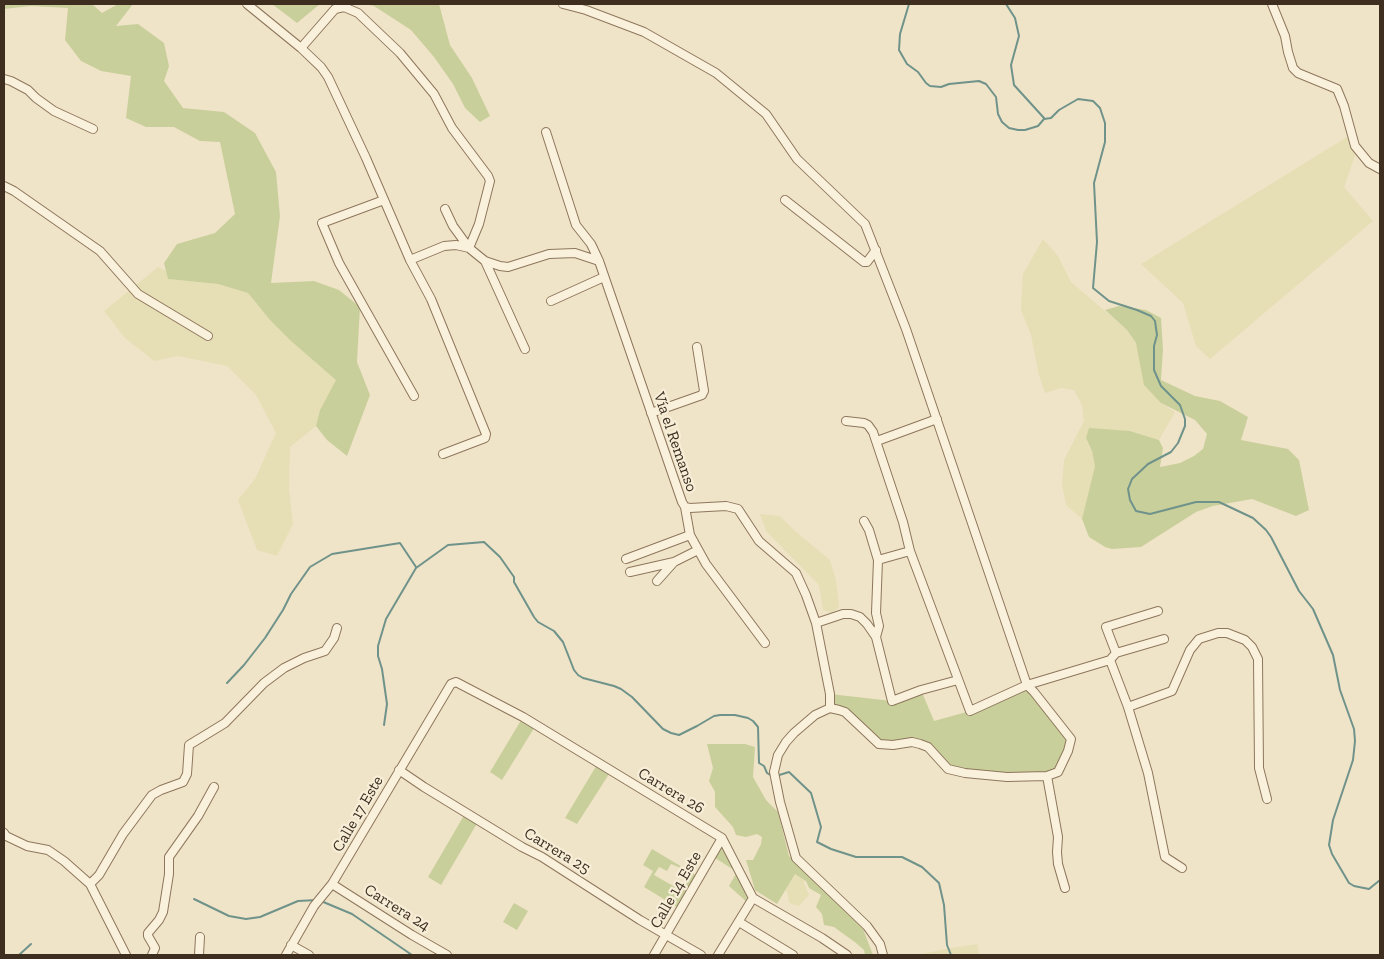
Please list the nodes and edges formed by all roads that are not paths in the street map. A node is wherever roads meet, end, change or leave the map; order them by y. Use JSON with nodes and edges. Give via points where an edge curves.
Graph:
{"nodes":[{"id":1,"x":247,"y":4,"type":"edge"},
{"id":2,"x":563,"y":4,"type":"edge"},
{"id":3,"x":1272,"y":4,"type":"edge"},
{"id":4,"x":301,"y":48,"type":"junction"},
{"id":5,"x":4,"y":79,"type":"edge"},
{"id":6,"x":93,"y":129,"type":"dead end"},
{"id":7,"x":546,"y":132,"type":"dead end"},
{"id":8,"x":1380,"y":169,"type":"edge"},
{"id":9,"x":4,"y":186,"type":"edge"},
{"id":10,"x":384,"y":200,"type":"junction"},
{"id":11,"x":785,"y":200,"type":"dead end"},
{"id":12,"x":445,"y":209,"type":"dead end"},
{"id":13,"x":469,"y":248,"type":"junction"},
{"id":14,"x":876,"y":250,"type":"junction"},
{"id":15,"x":410,"y":260,"type":"junction"},
{"id":16,"x":484,"y":261,"type":"junction"},
{"id":17,"x":599,"y":261,"type":"junction"},
{"id":18,"x":604,"y":277,"type":"junction"},
{"id":19,"x":551,"y":301,"type":"dead end"},
{"id":20,"x":208,"y":336,"type":"dead end"},
{"id":21,"x":697,"y":347,"type":"dead end"},
{"id":22,"x":526,"y":349,"type":"dead end"},
{"id":23,"x":414,"y":396,"type":"dead end"},
{"id":24,"x":651,"y":413,"type":"junction"},
{"id":25,"x":937,"y":419,"type":"junction"},
{"id":26,"x":846,"y":421,"type":"dead end"},
{"id":27,"x":877,"y":441,"type":"junction"},
{"id":28,"x":443,"y":454,"type":"dead end"},
{"id":29,"x":685,"y":507,"type":"junction"},
{"id":30,"x":864,"y":521,"type":"dead end"},
{"id":31,"x":690,"y":535,"type":"junction"},
{"id":32,"x":698,"y":550,"type":"junction"},
{"id":33,"x":910,"y":551,"type":"junction"},
{"id":34,"x":626,"y":559,"type":"dead end"},
{"id":35,"x":878,"y":560,"type":"junction"},
{"id":36,"x":674,"y":562,"type":"junction"},
{"id":37,"x":630,"y":572,"type":"dead end"},
{"id":38,"x":658,"y":581,"type":"dead end"},
{"id":39,"x":1158,"y":611,"type":"dead end"},
{"id":40,"x":816,"y":623,"type":"junction"},
{"id":41,"x":337,"y":628,"type":"dead end"},
{"id":42,"x":876,"y":637,"type":"junction"},
{"id":43,"x":1164,"y":639,"type":"dead end"},
{"id":44,"x":765,"y":643,"type":"dead end"},
{"id":45,"x":1116,"y":653,"type":"junction"},
{"id":46,"x":1110,"y":660,"type":"junction"},
{"id":47,"x":958,"y":680,"type":"junction"},
{"id":48,"x":451,"y":684,"type":"joint"},
{"id":49,"x":1027,"y":686,"type":"junction"},
{"id":50,"x":1128,"y":707,"type":"junction"},
{"id":51,"x":830,"y":708,"type":"junction"},
{"id":52,"x":399,"y":770,"type":"junction"},
{"id":53,"x":1047,"y":776,"type":"junction"},
{"id":54,"x":214,"y":787,"type":"dead end"},
{"id":55,"x":1267,"y":800,"type":"dead end"},
{"id":56,"x":4,"y":833,"type":"edge"},
{"id":57,"x":722,"y":838,"type":"junction"},
{"id":58,"x":1182,"y":868,"type":"dead end"},
{"id":59,"x":90,"y":884,"type":"junction"},
{"id":60,"x":332,"y":884,"type":"junction"},
{"id":61,"x":1065,"y":888,"type":"dead end"},
{"id":62,"x":753,"y":898,"type":"junction"},
{"id":63,"x":740,"y":922,"type":"junction"},
{"id":64,"x":666,"y":934,"type":"junction"},
{"id":65,"x":200,"y":937,"type":"dead end"},
{"id":66,"x":291,"y":945,"type":"junction"},
{"id":67,"x":126,"y":955,"type":"edge"},
{"id":68,"x":152,"y":955,"type":"edge"},
{"id":69,"x":198,"y":955,"type":"edge"},
{"id":70,"x":286,"y":955,"type":"edge"},
{"id":71,"x":309,"y":955,"type":"edge"},
{"id":72,"x":447,"y":955,"type":"edge"},
{"id":73,"x":654,"y":955,"type":"edge"},
{"id":74,"x":701,"y":955,"type":"edge"},
{"id":75,"x":718,"y":955,"type":"edge"},
{"id":76,"x":793,"y":955,"type":"edge"},
{"id":77,"x":847,"y":955,"type":"edge"},
{"id":78,"x":883,"y":955,"type":"edge"}],
"edges":[{"from":1,"to":4,"type":"street"},
{"from":2,"to":14,"type":"street","via":[[644,32],[716,73],[766,114],[797,159],[865,224]]},
{"from":3,"to":8,"type":"street","via":[[1293,68],[1298,74],[1337,89],[1355,146],[1369,163]]},
{"from":4,"to":10,"type":"street","via":[[328,76]]},
{"from":4,"to":13,"type":"street","via":[[336,9],[344,7],[358,13],[400,53],[434,94],[452,128],[490,181]]},
{"from":5,"to":6,"type":"street","via":[[28,90],[54,111]]},
{"from":7,"to":17,"type":"street","name":"Vía el Remanso","via":[[576,225]]},
{"from":9,"to":20,"type":"street","via":[[100,251],[138,294]]},
{"from":10,"to":15,"type":"street"},
{"from":10,"to":23,"type":"street","via":[[322,223],[339,263]]},
{"from":11,"to":14,"type":"street","via":[[864,262]]},
{"from":12,"to":13,"type":"street"},
{"from":13,"to":15,"type":"street","via":[[444,246]]},
{"from":13,"to":16,"type":"street"},
{"from":14,"to":25,"type":"street"},
{"from":15,"to":28,"type":"street","via":[[431,299],[486,434],[485,438]]},
{"from":16,"to":17,"type":"street","via":[[508,267],[549,254],[575,253]]},
{"from":16,"to":22,"type":"street"},
{"from":17,"to":18,"type":"street","name":"Vía el Remanso"},
{"from":18,"to":19,"type":"street"},
{"from":18,"to":24,"type":"street","name":"Vía el Remanso"},
{"from":21,"to":24,"type":"street","via":[[702,395]]},
{"from":24,"to":29,"type":"street","name":"Vía el Remanso"},
{"from":25,"to":27,"type":"street"},
{"from":25,"to":49,"type":"street"},
{"from":26,"to":27,"type":"street","via":[[864,422]]},
{"from":27,"to":33,"type":"street"},
{"from":29,"to":31,"type":"street"},
{"from":29,"to":40,"type":"street","name":"Vía el Remanso","via":[[726,506],[738,509],[759,541],[796,573]]},
{"from":30,"to":35,"type":"street"},
{"from":31,"to":32,"type":"street"},
{"from":31,"to":34,"type":"street"},
{"from":32,"to":36,"type":"street"},
{"from":32,"to":44,"type":"street"},
{"from":33,"to":35,"type":"street"},
{"from":33,"to":47,"type":"street"},
{"from":35,"to":42,"type":"street","via":[[876,613],[879,626]]},
{"from":36,"to":37,"type":"street"},
{"from":36,"to":38,"type":"street"},
{"from":39,"to":45,"type":"street","via":[[1106,627]]},
{"from":40,"to":42,"type":"street","via":[[851,614],[860,617]]},
{"from":40,"to":51,"type":"street","name":"Vía el Remanso"},
{"from":41,"to":59,"type":"street","via":[[325,651],[284,668],[264,683],[225,723],[189,745],[187,774],[183,782],[152,795]]},
{"from":42,"to":47,"type":"street","via":[[892,701]]},
{"from":43,"to":45,"type":"street"},
{"from":45,"to":46,"type":"street"},
{"from":46,"to":49,"type":"street"},
{"from":46,"to":50,"type":"street"},
{"from":47,"to":49,"type":"street","via":[[970,711]]},
{"from":48,"to":52,"type":"street","name":"Calle 17 Este"},
{"from":48,"to":57,"type":"street","name":"Carrera 26","via":[[456,682],[466,686],[523,717]]},
{"from":49,"to":53,"type":"street","via":[[1070,738],[1058,772]]},
{"from":50,"to":55,"type":"street","via":[[1172,691],[1190,650],[1199,639],[1227,633],[1245,640],[1258,659],[1259,768]]},
{"from":50,"to":58,"type":"street","via":[[1148,773],[1165,857]]},
{"from":51,"to":53,"type":"street","via":[[845,712],[879,744],[912,742],[928,747],[948,769],[1008,777]]},
{"from":51,"to":78,"type":"street","via":[[815,715],[799,729],[778,755],[774,772],[780,802],[796,858],[867,926],[880,944]]},
{"from":52,"to":60,"type":"street","name":"Calle 17 Este"},
{"from":52,"to":64,"type":"street","name":"Carrera 25"},
{"from":53,"to":61,"type":"street","via":[[1058,837],[1058,864]]},
{"from":54,"to":68,"type":"street","via":[[169,857],[164,912],[148,932],[155,948]]},
{"from":56,"to":59,"type":"street","via":[[26,846],[48,850]]},
{"from":57,"to":62,"type":"street"},
{"from":57,"to":64,"type":"street","name":"Calle 14 Este"},
{"from":59,"to":67,"type":"street"},
{"from":60,"to":66,"type":"street","name":"Calle 17 Este","via":[[314,906]]},
{"from":60,"to":72,"type":"street","name":"Carrera 24"},
{"from":62,"to":63,"type":"street"},
{"from":62,"to":77,"type":"street"},
{"from":63,"to":75,"type":"street"},
{"from":63,"to":76,"type":"street"},
{"from":64,"to":73,"type":"street","name":"Calle 14 Este"},
{"from":64,"to":74,"type":"street","name":"Carrera 25"},
{"from":65,"to":69,"type":"street"},
{"from":66,"to":70,"type":"street","name":"Calle 17 Este"},
{"from":66,"to":71,"type":"street"}]}
